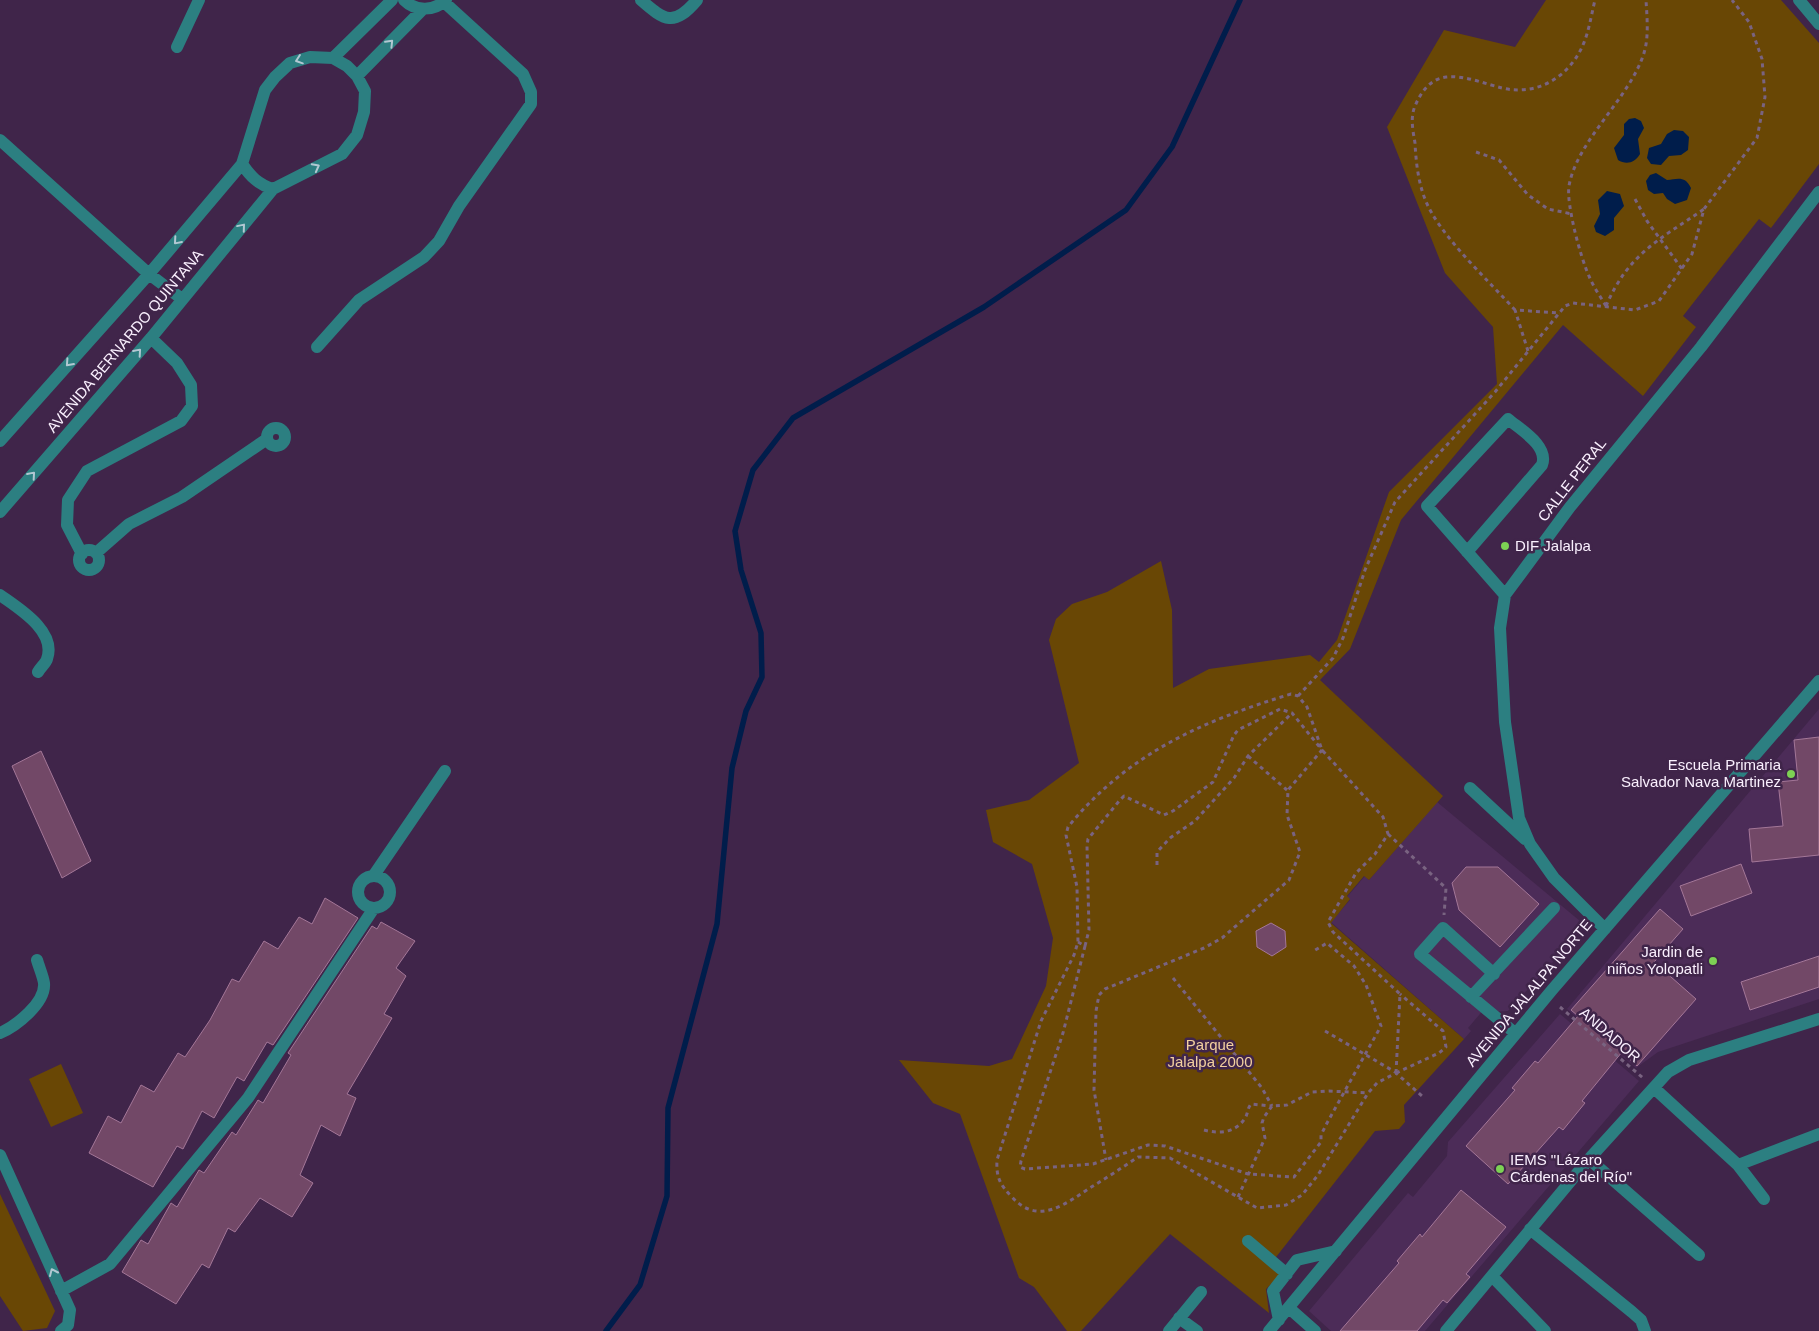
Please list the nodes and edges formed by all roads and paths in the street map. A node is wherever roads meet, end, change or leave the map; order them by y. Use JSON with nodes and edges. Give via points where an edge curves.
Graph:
{"nodes":[{"id":1,"x":199,"y":0,"type":"edge"},
{"id":2,"x":392,"y":0,"type":"edge"},
{"id":3,"x":404,"y":0,"type":"edge"},
{"id":4,"x":641,"y":0,"type":"edge"},
{"id":5,"x":698,"y":0,"type":"edge"},
{"id":6,"x":1595,"y":0,"type":"edge"},
{"id":7,"x":1646,"y":0,"type":"edge"},
{"id":8,"x":1732,"y":0,"type":"edge"},
{"id":9,"x":1799,"y":0,"type":"edge"},
{"id":10,"x":445,"y":1,"type":"edge"},
{"id":11,"x":422,"y":10,"type":"junction"},
{"id":12,"x":1819,"y":24,"type":"edge"},
{"id":13,"x":177,"y":47,"type":"dead end"},
{"id":14,"x":333,"y":58,"type":"junction"},
{"id":15,"x":357,"y":76,"type":"junction"},
{"id":16,"x":0,"y":140,"type":"edge"},
{"id":17,"x":1476,"y":152,"type":"dead end"},
{"id":18,"x":242,"y":164,"type":"junction"},
{"id":19,"x":273,"y":189,"type":"junction"},
{"id":20,"x":1819,"y":192,"type":"edge"},
{"id":21,"x":1635,"y":199,"type":"dead end"},
{"id":22,"x":1704,"y":209,"type":"junction"},
{"id":23,"x":1572,"y":214,"type":"junction"},
{"id":24,"x":1660,"y":239,"type":"junction"},
{"id":25,"x":1682,"y":269,"type":"junction"},
{"id":26,"x":149,"y":274,"type":"junction"},
{"id":27,"x":182,"y":299,"type":"junction"},
{"id":28,"x":1606,"y":306,"type":"junction"},
{"id":29,"x":1516,"y":310,"type":"junction"},
{"id":30,"x":1560,"y":313,"type":"dead end"},
{"id":31,"x":151,"y":338,"type":"junction"},
{"id":32,"x":317,"y":347,"type":"dead end"},
{"id":33,"x":1528,"y":352,"type":"dead end"},
{"id":34,"x":267,"y":439,"type":"dead end"},
{"id":35,"x":0,"y":441,"type":"edge"},
{"id":36,"x":0,"y":512,"type":"edge"},
{"id":37,"x":1467,"y":552,"type":"junction"},
{"id":38,"x":0,"y":595,"type":"edge"},
{"id":39,"x":1505,"y":595,"type":"junction"},
{"id":40,"x":38,"y":672,"type":"dead end"},
{"id":41,"x":1819,"y":681,"type":"edge"},
{"id":42,"x":1292,"y":713,"type":"junction"},
{"id":43,"x":1322,"y":750,"type":"junction"},
{"id":44,"x":1248,"y":756,"type":"junction"},
{"id":45,"x":445,"y":771,"type":"dead end"},
{"id":46,"x":1470,"y":788,"type":"dead end"},
{"id":47,"x":1288,"y":790,"type":"junction"},
{"id":48,"x":1388,"y":834,"type":"junction"},
{"id":49,"x":1530,"y":844,"type":"junction"},
{"id":50,"x":1157,"y":865,"type":"dead end"},
{"id":51,"x":374,"y":875,"type":"junction"},
{"id":52,"x":374,"y":908,"type":"junction"},
{"id":53,"x":1554,"y":908,"type":"dead end"},
{"id":54,"x":1443,"y":928,"type":"junction"},
{"id":55,"x":1605,"y":929,"type":"junction"},
{"id":56,"x":1078,"y":942,"type":"junction"},
{"id":57,"x":1085,"y":946,"type":"junction"},
{"id":58,"x":1312,"y":952,"type":"dead end"},
{"id":59,"x":37,"y":960,"type":"dead end"},
{"id":60,"x":1494,"y":974,"type":"junction"},
{"id":61,"x":1173,"y":978,"type":"dead end"},
{"id":62,"x":1400,"y":994,"type":"junction"},
{"id":63,"x":1471,"y":997,"type":"junction"},
{"id":64,"x":1560,"y":1007,"type":"dead end"},
{"id":65,"x":1819,"y":1019,"type":"edge"},
{"id":66,"x":1325,"y":1031,"type":"dead end"},
{"id":67,"x":0,"y":1033,"type":"edge"},
{"id":68,"x":1515,"y":1034,"type":"junction"},
{"id":69,"x":1363,"y":1054,"type":"junction"},
{"id":70,"x":1396,"y":1072,"type":"junction"},
{"id":71,"x":1649,"y":1084,"type":"junction"},
{"id":72,"x":1344,"y":1091,"type":"junction"},
{"id":73,"x":1368,"y":1093,"type":"junction"},
{"id":74,"x":1422,"y":1096,"type":"dead end"},
{"id":75,"x":1272,"y":1106,"type":"junction"},
{"id":76,"x":1204,"y":1130,"type":"dead end"},
{"id":77,"x":1819,"y":1134,"type":"edge"},
{"id":78,"x":0,"y":1155,"type":"edge"},
{"id":79,"x":1589,"y":1159,"type":"junction"},
{"id":80,"x":1106,"y":1160,"type":"junction"},
{"id":81,"x":1738,"y":1165,"type":"junction"},
{"id":82,"x":1248,"y":1174,"type":"junction"},
{"id":83,"x":1238,"y":1197,"type":"junction"},
{"id":84,"x":1764,"y":1199,"type":"dead end"},
{"id":85,"x":1530,"y":1229,"type":"junction"},
{"id":86,"x":1248,"y":1241,"type":"dead end"},
{"id":87,"x":1336,"y":1251,"type":"junction"},
{"id":88,"x":1699,"y":1255,"type":"dead end"},
{"id":89,"x":1287,"y":1274,"type":"junction"},
{"id":90,"x":1492,"y":1276,"type":"junction"},
{"id":91,"x":61,"y":1291,"type":"junction"},
{"id":92,"x":1201,"y":1292,"type":"dead end"},
{"id":93,"x":1289,"y":1308,"type":"junction"},
{"id":94,"x":1179,"y":1318,"type":"junction"},
{"id":95,"x":1278,"y":1320,"type":"junction"},
{"id":96,"x":61,"y":1331,"type":"edge"},
{"id":97,"x":1169,"y":1331,"type":"edge"},
{"id":98,"x":1197,"y":1331,"type":"edge"},
{"id":99,"x":1269,"y":1331,"type":"edge"},
{"id":100,"x":1315,"y":1331,"type":"edge"},
{"id":101,"x":1446,"y":1331,"type":"edge"},
{"id":102,"x":1545,"y":1331,"type":"edge"},
{"id":103,"x":1645,"y":1331,"type":"edge"}],
"edges":[{"from":1,"to":13,"type":"street"},
{"from":2,"to":14,"type":"street"},
{"from":3,"to":11,"type":"street"},
{"from":4,"to":5,"type":"street","via":[[660,17],[668,18],[686,13]]},
{"from":6,"to":29,"type":"path","via":[[1578,55],[1551,83],[1533,90],[1515,91],[1447,77],[1430,83],[1419,96],[1412,114],[1418,174],[1425,200],[1464,254]]},
{"from":7,"to":23,"type":"path","via":[[1644,53],[1580,159],[1569,187]]},
{"from":8,"to":22,"type":"path","via":[[1749,22],[1762,59],[1763,116],[1757,138]]},
{"from":9,"to":12,"type":"street"},
{"from":10,"to":11,"type":"street","via":[[434,8]]},
{"from":10,"to":32,"type":"street","via":[[523,74],[530,87],[531,104],[459,206],[439,241],[424,256],[358,300]]},
{"from":15,"to":11,"type":"street","one_way":true},
{"from":14,"to":15,"type":"street"},
{"from":14,"to":18,"type":"street","name":"AVENIDA BERNARDO QUINTANA","one_way":true,"via":[[310,57],[290,63],[275,76],[266,90]]},
{"from":19,"to":15,"type":"street","name":"AVENIDA BERNARDO QUINTANA","one_way":true,"via":[[342,154],[357,135],[364,112],[365,91]]},
{"from":16,"to":26,"type":"street"},
{"from":17,"to":23,"type":"path","via":[[1499,160],[1528,195],[1548,209]]},
{"from":18,"to":19,"type":"street","via":[[260,185]]},
{"from":18,"to":26,"type":"street","name":"AVENIDA BERNARDO QUINTANA","one_way":true},
{"from":27,"to":19,"type":"street","name":"AVENIDA BERNARDO QUINTANA","one_way":true},
{"from":20,"to":39,"type":"street","name":"CALLE PERAL","via":[[1701,347],[1570,507]]},
{"from":21,"to":24,"type":"path"},
{"from":22,"to":24,"type":"path"},
{"from":22,"to":25,"type":"path","via":[[1692,254]]},
{"from":23,"to":28,"type":"path","via":[[1589,276]]},
{"from":24,"to":25,"type":"path"},
{"from":24,"to":28,"type":"path","via":[[1624,271]]},
{"from":25,"to":28,"type":"path","via":[[1659,301],[1648,307],[1635,310]]},
{"from":26,"to":27,"type":"street"},
{"from":26,"to":35,"type":"street","name":"AVENIDA BERNARDO QUINTANA","one_way":true},
{"from":27,"to":31,"type":"street","name":"AVENIDA BERNARDO QUINTANA"},
{"from":29,"to":30,"type":"path"},
{"from":29,"to":33,"type":"path"},
{"from":31,"to":34,"type":"street","via":[[177,363],[191,385],[192,406],[181,421],[87,471],[68,500],[67,525],[82,554],[80,564],[83,568],[93,569],[99,562],[96,553],[130,524],[182,497]]},
{"from":36,"to":31,"type":"street","name":"AVENIDA BERNARDO QUINTANA","one_way":true},
{"from":37,"to":37,"type":"street","via":[[1544,459],[1540,447],[1508,419],[1428,506]]},
{"from":37,"to":39,"type":"street"},
{"from":38,"to":40,"type":"street","via":[[38,626],[48,641],[47,659]]},
{"from":39,"to":49,"type":"street","name":"CALLE PERAL","via":[[1500,628],[1505,722],[1519,818]]},
{"from":41,"to":55,"type":"street","name":"AVENIDA JALALPA NORTE"},
{"from":42,"to":43,"type":"path"},
{"from":42,"to":44,"type":"path"},
{"from":42,"to":57,"type":"path","via":[[1280,709],[1238,730],[1213,782],[1173,811],[1164,815],[1124,796],[1120,800],[1088,839],[1086,846],[1089,930]]},
{"from":43,"to":47,"type":"path"},
{"from":43,"to":48,"type":"path","via":[[1383,817]]},
{"from":43,"to":56,"type":"path","via":[[1307,707],[1298,696],[1290,694],[1233,712],[1168,743],[1114,778],[1075,818],[1066,835],[1077,888]]},
{"from":44,"to":47,"type":"path"},
{"from":44,"to":50,"type":"path","via":[[1234,778],[1195,821],[1170,838],[1157,852]]},
{"from":45,"to":51,"type":"street"},
{"from":46,"to":49,"type":"street"},
{"from":47,"to":80,"type":"path","via":[[1287,815],[1300,852],[1289,880],[1222,938],[1105,989],[1099,995],[1094,1038],[1094,1090]]},
{"from":48,"to":54,"type":"path","via":[[1446,888]]},
{"from":48,"to":62,"type":"path","via":[[1375,854],[1356,873],[1328,922],[1333,932]]},
{"from":49,"to":55,"type":"street","name":"CALLE PERAL","via":[[1554,878]]},
{"from":51,"to":52,"type":"street","via":[[384,879],[390,892],[384,905]]},
{"from":51,"to":52,"type":"street","via":[[364,879],[358,889],[360,900]]},
{"from":52,"to":91,"type":"street","via":[[248,1098],[110,1264]]},
{"from":53,"to":60,"type":"street"},
{"from":54,"to":60,"type":"street"},
{"from":54,"to":63,"type":"street","via":[[1420,954]]},
{"from":55,"to":68,"type":"street","name":"AVENIDA JALALPA NORTE"},
{"from":56,"to":57,"type":"path"},
{"from":56,"to":83,"type":"path","via":[[1041,1021],[1026,1066],[997,1160],[1000,1185],[1019,1206],[1047,1212],[1062,1207],[1138,1157],[1152,1156],[1170,1158]]},
{"from":57,"to":80,"type":"path","via":[[1063,1033],[1020,1167],[1035,1169]]},
{"from":58,"to":69,"type":"path","via":[[1327,943],[1354,966],[1366,986],[1381,1026]]},
{"from":59,"to":67,"type":"street","via":[[44,985],[35,1007],[13,1028]]},
{"from":60,"to":63,"type":"street"},
{"from":61,"to":75,"type":"path","via":[[1262,1088]]},
{"from":62,"to":70,"type":"path"},
{"from":62,"to":70,"type":"path","via":[[1443,1031],[1446,1047],[1440,1053]]},
{"from":63,"to":68,"type":"street"},
{"from":64,"to":71,"type":"path","name":"ANDADOR"},
{"from":65,"to":71,"type":"street","via":[[1689,1060]]},
{"from":66,"to":69,"type":"path"},
{"from":68,"to":87,"type":"street","name":"AVENIDA JALALPA NORTE"},
{"from":69,"to":70,"type":"path"},
{"from":69,"to":72,"type":"path"},
{"from":70,"to":73,"type":"path","via":[[1377,1083]]},
{"from":70,"to":74,"type":"path"},
{"from":71,"to":79,"type":"street"},
{"from":71,"to":81,"type":"street"},
{"from":72,"to":73,"type":"path"},
{"from":72,"to":75,"type":"path","via":[[1312,1092],[1288,1105]]},
{"from":72,"to":82,"type":"path","via":[[1320,1135],[1321,1142],[1300,1172],[1294,1177]]},
{"from":73,"to":83,"type":"path","via":[[1332,1154],[1302,1195],[1286,1205],[1257,1208]]},
{"from":75,"to":76,"type":"path","via":[[1251,1104],[1242,1122],[1226,1132]]},
{"from":75,"to":82,"type":"path","via":[[1264,1117],[1262,1129],[1265,1138]]},
{"from":77,"to":81,"type":"street"},
{"from":91,"to":78,"type":"street","one_way":true},
{"from":79,"to":85,"type":"street"},
{"from":79,"to":88,"type":"street"},
{"from":80,"to":82,"type":"path","via":[[1148,1145],[1165,1146]]},
{"from":81,"to":84,"type":"street"},
{"from":82,"to":83,"type":"path"},
{"from":85,"to":90,"type":"street"},
{"from":85,"to":103,"type":"street","via":[[1632,1312],[1641,1320]]},
{"from":86,"to":89,"type":"street"},
{"from":87,"to":89,"type":"street","via":[[1298,1260]]},
{"from":87,"to":93,"type":"street","name":"AVENIDA JALALPA NORTE"},
{"from":89,"to":95,"type":"street","via":[[1272,1291]]},
{"from":90,"to":101,"type":"street"},
{"from":90,"to":102,"type":"street"},
{"from":91,"to":96,"type":"street","via":[[70,1310],[68,1325]]},
{"from":92,"to":94,"type":"street"},
{"from":93,"to":95,"type":"street","name":"AVENIDA JALALPA NORTE"},
{"from":93,"to":100,"type":"street"},
{"from":94,"to":97,"type":"street"},
{"from":94,"to":98,"type":"street"},
{"from":95,"to":99,"type":"street","name":"AVENIDA JALALPA NORTE"}]}
